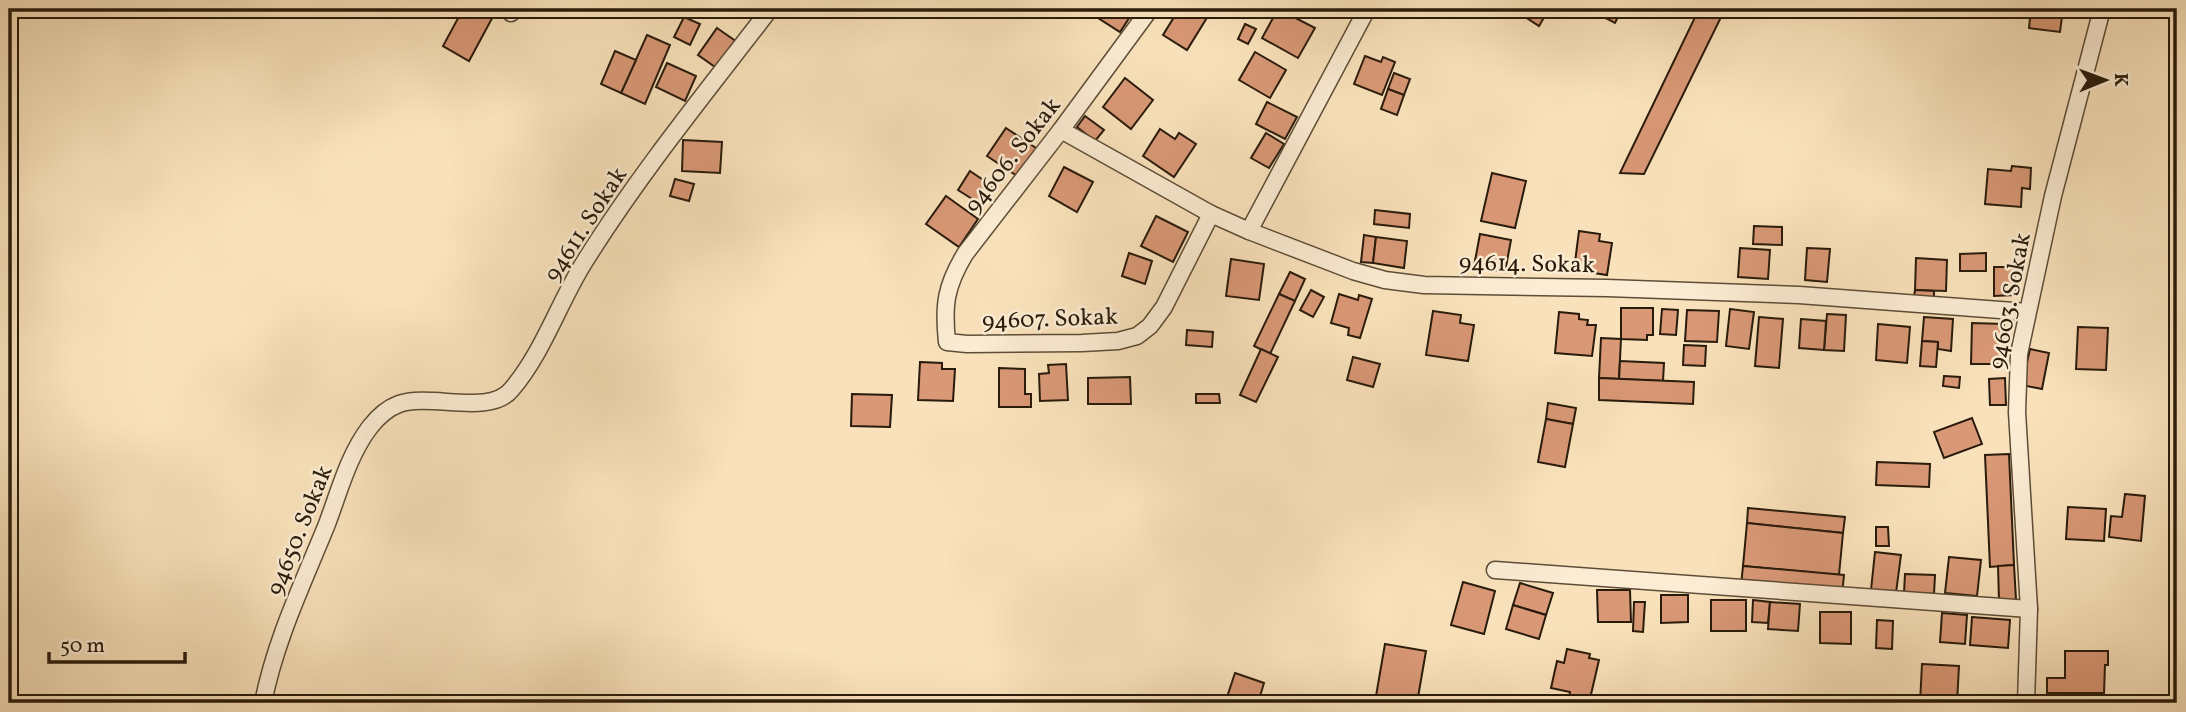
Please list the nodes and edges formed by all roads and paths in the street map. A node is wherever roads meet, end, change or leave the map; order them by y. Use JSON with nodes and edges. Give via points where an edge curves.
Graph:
{"nodes":[{"id":1,"x":770,"y":9,"type":"edge"},
{"id":2,"x":1150,"y":9,"type":"edge"},
{"id":3,"x":1367,"y":9,"type":"edge"},
{"id":4,"x":2102,"y":9,"type":"edge"},
{"id":5,"x":1061,"y":130,"type":"junction"},
{"id":6,"x":1211,"y":214,"type":"junction"},
{"id":7,"x":1249,"y":231,"type":"junction"},
{"id":8,"x":2027,"y":312,"type":"junction"},
{"id":9,"x":947,"y":341,"type":"joint"},
{"id":10,"x":414,"y":401,"type":"joint"},
{"id":11,"x":1495,"y":570,"type":"dead end"},
{"id":12,"x":2029,"y":609,"type":"junction"},
{"id":13,"x":262,"y":703,"type":"edge"},
{"id":14,"x":2026,"y":703,"type":"edge"}],
"edges":[{"from":1,"to":10,"type":"street","name":"94611. Sokak","via":[[650,166],[586,260],[510,393],[491,402]]},
{"from":2,"to":5,"type":"street","name":"94606. Sokak"},
{"from":3,"to":7,"type":"street"},
{"from":4,"to":8,"type":"street","name":"94603. Sokak"},
{"from":5,"to":6,"type":"street","name":"94614. Sokak"},
{"from":5,"to":9,"type":"street","name":"94606. Sokak","via":[[953,275],[944,315]]},
{"from":6,"to":7,"type":"street","name":"94614. Sokak"},
{"from":6,"to":9,"type":"street","name":"94607. Sokak","via":[[1164,307],[1137,335],[1082,343]]},
{"from":7,"to":8,"type":"street","name":"94614. Sokak","via":[[1353,271],[1408,284],[1785,295]]},
{"from":8,"to":12,"type":"street","name":"94603. Sokak","via":[[2017,387]]},
{"from":10,"to":13,"type":"street","name":"94650. Sokak","via":[[398,404],[370,426],[352,460],[279,639]]},
{"from":11,"to":12,"type":"street"},
{"from":12,"to":14,"type":"street","name":"94603. Sokak"}]}
